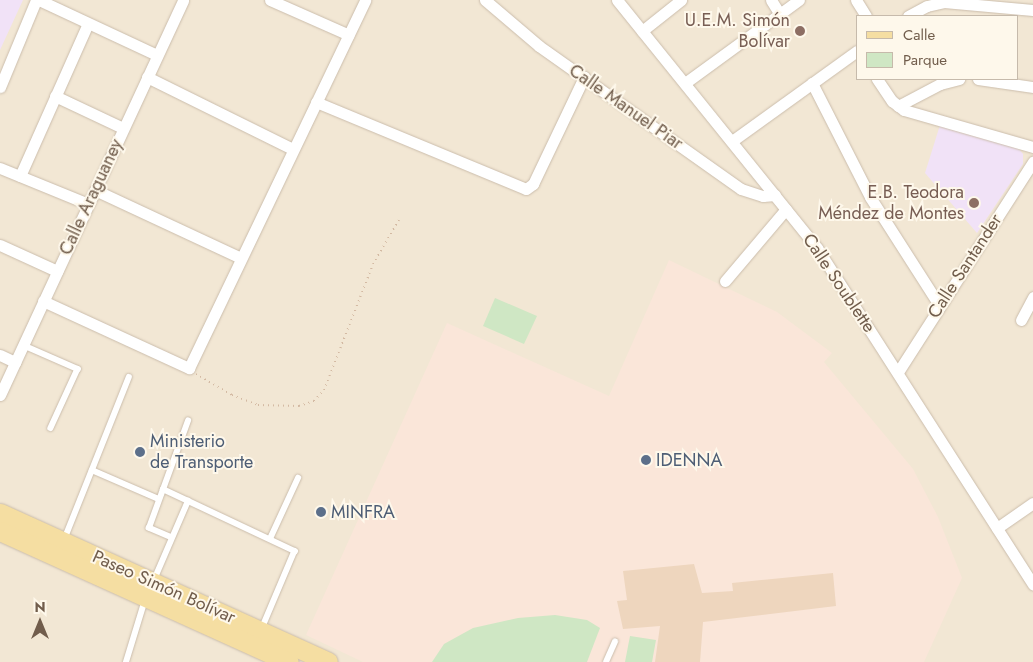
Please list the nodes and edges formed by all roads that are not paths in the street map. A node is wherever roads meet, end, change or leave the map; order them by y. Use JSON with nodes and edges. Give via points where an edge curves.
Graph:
{"nodes":[{"id":1,"x":38,"y":0,"type":"edge"},
{"id":2,"x":183,"y":0,"type":"edge"},
{"id":3,"x":270,"y":0,"type":"edge"},
{"id":4,"x":366,"y":0,"type":"edge"},
{"id":5,"x":485,"y":0,"type":"edge"},
{"id":6,"x":617,"y":0,"type":"edge"},
{"id":7,"x":681,"y":0,"type":"edge"},
{"id":8,"x":771,"y":0,"type":"edge"},
{"id":9,"x":799,"y":0,"type":"edge"},
{"id":10,"x":856,"y":0,"type":"edge"},
{"id":11,"x":972,"y":2,"type":"edge"},
{"id":12,"x":1033,"y":10,"type":"edge"},
{"id":13,"x":778,"y":14,"type":"junction"},
{"id":14,"x":865,"y":15,"type":"edge"},
{"id":15,"x":910,"y":15,"type":"edge"},
{"id":16,"x":88,"y":23,"type":"junction"},
{"id":17,"x":642,"y":31,"type":"junction"},
{"id":18,"x":349,"y":35,"type":"junction"},
{"id":19,"x":856,"y":52,"type":"edge"},
{"id":20,"x":157,"y":55,"type":"junction"},
{"id":21,"x":584,"y":77,"type":"junction"},
{"id":22,"x":147,"y":78,"type":"junction"},
{"id":23,"x":878,"y":80,"type":"edge"},
{"id":24,"x":955,"y":80,"type":"edge"},
{"id":25,"x":985,"y":80,"type":"edge"},
{"id":26,"x":684,"y":83,"type":"junction"},
{"id":27,"x":812,"y":83,"type":"junction"},
{"id":28,"x":0,"y":87,"type":"edge"},
{"id":29,"x":1033,"y":87,"type":"edge"},
{"id":30,"x":55,"y":96,"type":"junction"},
{"id":31,"x":316,"y":102,"type":"junction"},
{"id":32,"x":898,"y":106,"type":"junction"},
{"id":33,"x":123,"y":128,"type":"junction"},
{"id":34,"x":732,"y":141,"type":"junction"},
{"id":35,"x":1033,"y":147,"type":"edge"},
{"id":36,"x":293,"y":149,"type":"junction"},
{"id":37,"x":1033,"y":162,"type":"edge"},
{"id":38,"x":3,"y":169,"type":"edge"},
{"id":39,"x":1030,"y":174,"type":"edge"},
{"id":40,"x":20,"y":176,"type":"junction"},
{"id":41,"x":0,"y":182,"type":"edge"},
{"id":42,"x":95,"y":190,"type":"junction"},
{"id":43,"x":775,"y":195,"type":"junction"},
{"id":44,"x":88,"y":204,"type":"junction"},
{"id":45,"x":786,"y":209,"type":"junction"},
{"id":46,"x":0,"y":245,"type":"edge"},
{"id":47,"x":241,"y":258,"type":"junction"},
{"id":48,"x":57,"y":271,"type":"junction"},
{"id":49,"x":725,"y":281,"type":"dead end"},
{"id":50,"x":1033,"y":297,"type":"edge"},
{"id":51,"x":44,"y":301,"type":"junction"},
{"id":52,"x":940,"y":305,"type":"junction"},
{"id":53,"x":1021,"y":320,"type":"dead end"},
{"id":54,"x":23,"y":345,"type":"junction"},
{"id":55,"x":0,"y":355,"type":"edge"},
{"id":56,"x":15,"y":362,"type":"junction"},
{"id":57,"x":898,"y":372,"type":"junction"},
{"id":58,"x":129,"y":377,"type":"dead end"},
{"id":59,"x":0,"y":395,"type":"edge"},
{"id":60,"x":188,"y":421,"type":"dead end"},
{"id":61,"x":51,"y":428,"type":"dead end"},
{"id":62,"x":92,"y":470,"type":"junction"},
{"id":63,"x":298,"y":478,"type":"dead end"},
{"id":64,"x":163,"y":490,"type":"junction"},
{"id":65,"x":160,"y":499,"type":"junction"},
{"id":66,"x":188,"y":501,"type":"junction"},
{"id":67,"x":1033,"y":503,"type":"edge"},
{"id":68,"x":0,"y":513,"type":"edge"},
{"id":69,"x":997,"y":528,"type":"junction"},
{"id":70,"x":0,"y":531,"type":"edge"},
{"id":71,"x":172,"y":538,"type":"junction"},
{"id":72,"x":270,"y":540,"type":"junction"},
{"id":73,"x":63,"y":542,"type":"junction"},
{"id":74,"x":1033,"y":585,"type":"edge"},
{"id":75,"x":149,"y":589,"type":"junction"},
{"id":76,"x":261,"y":631,"type":"junction"},
{"id":77,"x":615,"y":642,"type":"dead end"},
{"id":78,"x":126,"y":662,"type":"edge"},
{"id":79,"x":289,"y":662,"type":"edge"},
{"id":80,"x":328,"y":662,"type":"edge"},
{"id":81,"x":606,"y":662,"type":"edge"}],
"edges":[{"from":1,"to":16,"type":"street"},
{"from":1,"to":28,"type":"street"},
{"from":2,"to":20,"type":"street","name":"Calle Araguaney"},
{"from":3,"to":18,"type":"street"},
{"from":4,"to":18,"type":"street"},
{"from":5,"to":21,"type":"street","name":"Calle Manuel Piar","via":[[539,46]]},
{"from":6,"to":17,"type":"street","name":"Calle Soublette"},
{"from":7,"to":17,"type":"street"},
{"from":8,"to":13,"type":"street"},
{"from":9,"to":13,"type":"street"},
{"from":10,"to":14,"type":"street"},
{"from":11,"to":12,"type":"street"},
{"from":11,"to":15,"type":"street","via":[[935,4]]},
{"from":13,"to":26,"type":"street"},
{"from":16,"to":20,"type":"street"},
{"from":16,"to":30,"type":"street"},
{"from":17,"to":26,"type":"street","name":"Calle Soublette"},
{"from":18,"to":31,"type":"street"},
{"from":19,"to":27,"type":"street"},
{"from":20,"to":22,"type":"street","name":"Calle Araguaney"},
{"from":21,"to":31,"type":"street","via":[[533,184],[526,189]]},
{"from":21,"to":43,"type":"street","name":"Calle Manuel Piar","via":[[741,189],[763,196]]},
{"from":22,"to":33,"type":"street","name":"Calle Araguaney"},
{"from":22,"to":36,"type":"street"},
{"from":23,"to":32,"type":"street"},
{"from":24,"to":32,"type":"street","via":[[940,84]]},
{"from":25,"to":29,"type":"street"},
{"from":26,"to":34,"type":"street","name":"Calle Soublette"},
{"from":27,"to":34,"type":"street"},
{"from":27,"to":52,"type":"street","via":[[870,197]]},
{"from":30,"to":33,"type":"street"},
{"from":30,"to":40,"type":"street"},
{"from":31,"to":36,"type":"street"},
{"from":32,"to":35,"type":"street"},
{"from":33,"to":42,"type":"street","name":"Calle Araguaney"},
{"from":34,"to":43,"type":"street","name":"Calle Soublette"},
{"from":36,"to":47,"type":"street"},
{"from":37,"to":39,"type":"street","name":"Calle Santander"},
{"from":38,"to":40,"type":"street"},
{"from":38,"to":41,"type":"street"},
{"from":39,"to":52,"type":"street","name":"Calle Santander"},
{"from":40,"to":44,"type":"street"},
{"from":42,"to":44,"type":"street","name":"Calle Araguaney"},
{"from":42,"to":47,"type":"street"},
{"from":43,"to":45,"type":"street","name":"Calle Soublette"},
{"from":44,"to":48,"type":"street","name":"Calle Araguaney"},
{"from":45,"to":49,"type":"street"},
{"from":45,"to":57,"type":"street","name":"Calle Soublette","via":[[839,279]]},
{"from":46,"to":48,"type":"street"},
{"from":47,"to":51,"type":"street","via":[[189,368]]},
{"from":48,"to":51,"type":"street","name":"Calle Araguaney"},
{"from":50,"to":53,"type":"street"},
{"from":51,"to":54,"type":"street","name":"Calle Araguaney"},
{"from":52,"to":57,"type":"street","name":"Calle Santander"},
{"from":54,"to":56,"type":"street","name":"Calle Araguaney"},
{"from":54,"to":61,"type":"lane","via":[[78,369]]},
{"from":55,"to":56,"type":"street"},
{"from":56,"to":59,"type":"street","name":"Calle Araguaney"},
{"from":57,"to":69,"type":"street","name":"Calle Soublette"},
{"from":58,"to":62,"type":"lane"},
{"from":60,"to":64,"type":"lane"},
{"from":62,"to":65,"type":"lane"},
{"from":62,"to":73,"type":"lane"},
{"from":63,"to":72,"type":"lane"},
{"from":64,"to":65,"type":"lane"},
{"from":64,"to":66,"type":"lane"},
{"from":65,"to":71,"type":"lane","via":[[149,528]]},
{"from":66,"to":71,"type":"lane"},
{"from":66,"to":72,"type":"lane"},
{"from":67,"to":69,"type":"street"},
{"from":68,"to":73,"type":"main road","name":"Paseo Simón Bolívar"},
{"from":69,"to":74,"type":"street","name":"Calle Soublette"},
{"from":70,"to":75,"type":"main road","name":"Paseo Simón Bolívar"},
{"from":71,"to":75,"type":"lane"},
{"from":72,"to":76,"type":"lane","via":[[295,551]]},
{"from":73,"to":75,"type":"main road","name":"Paseo Simón Bolívar"},
{"from":75,"to":76,"type":"main road","name":"Paseo Simón Bolívar"},
{"from":75,"to":78,"type":"lane"},
{"from":75,"to":79,"type":"main road","name":"Paseo Simón Bolívar"},
{"from":76,"to":80,"type":"main road","name":"Paseo Simón Bolívar"},
{"from":77,"to":81,"type":"lane"}]}
